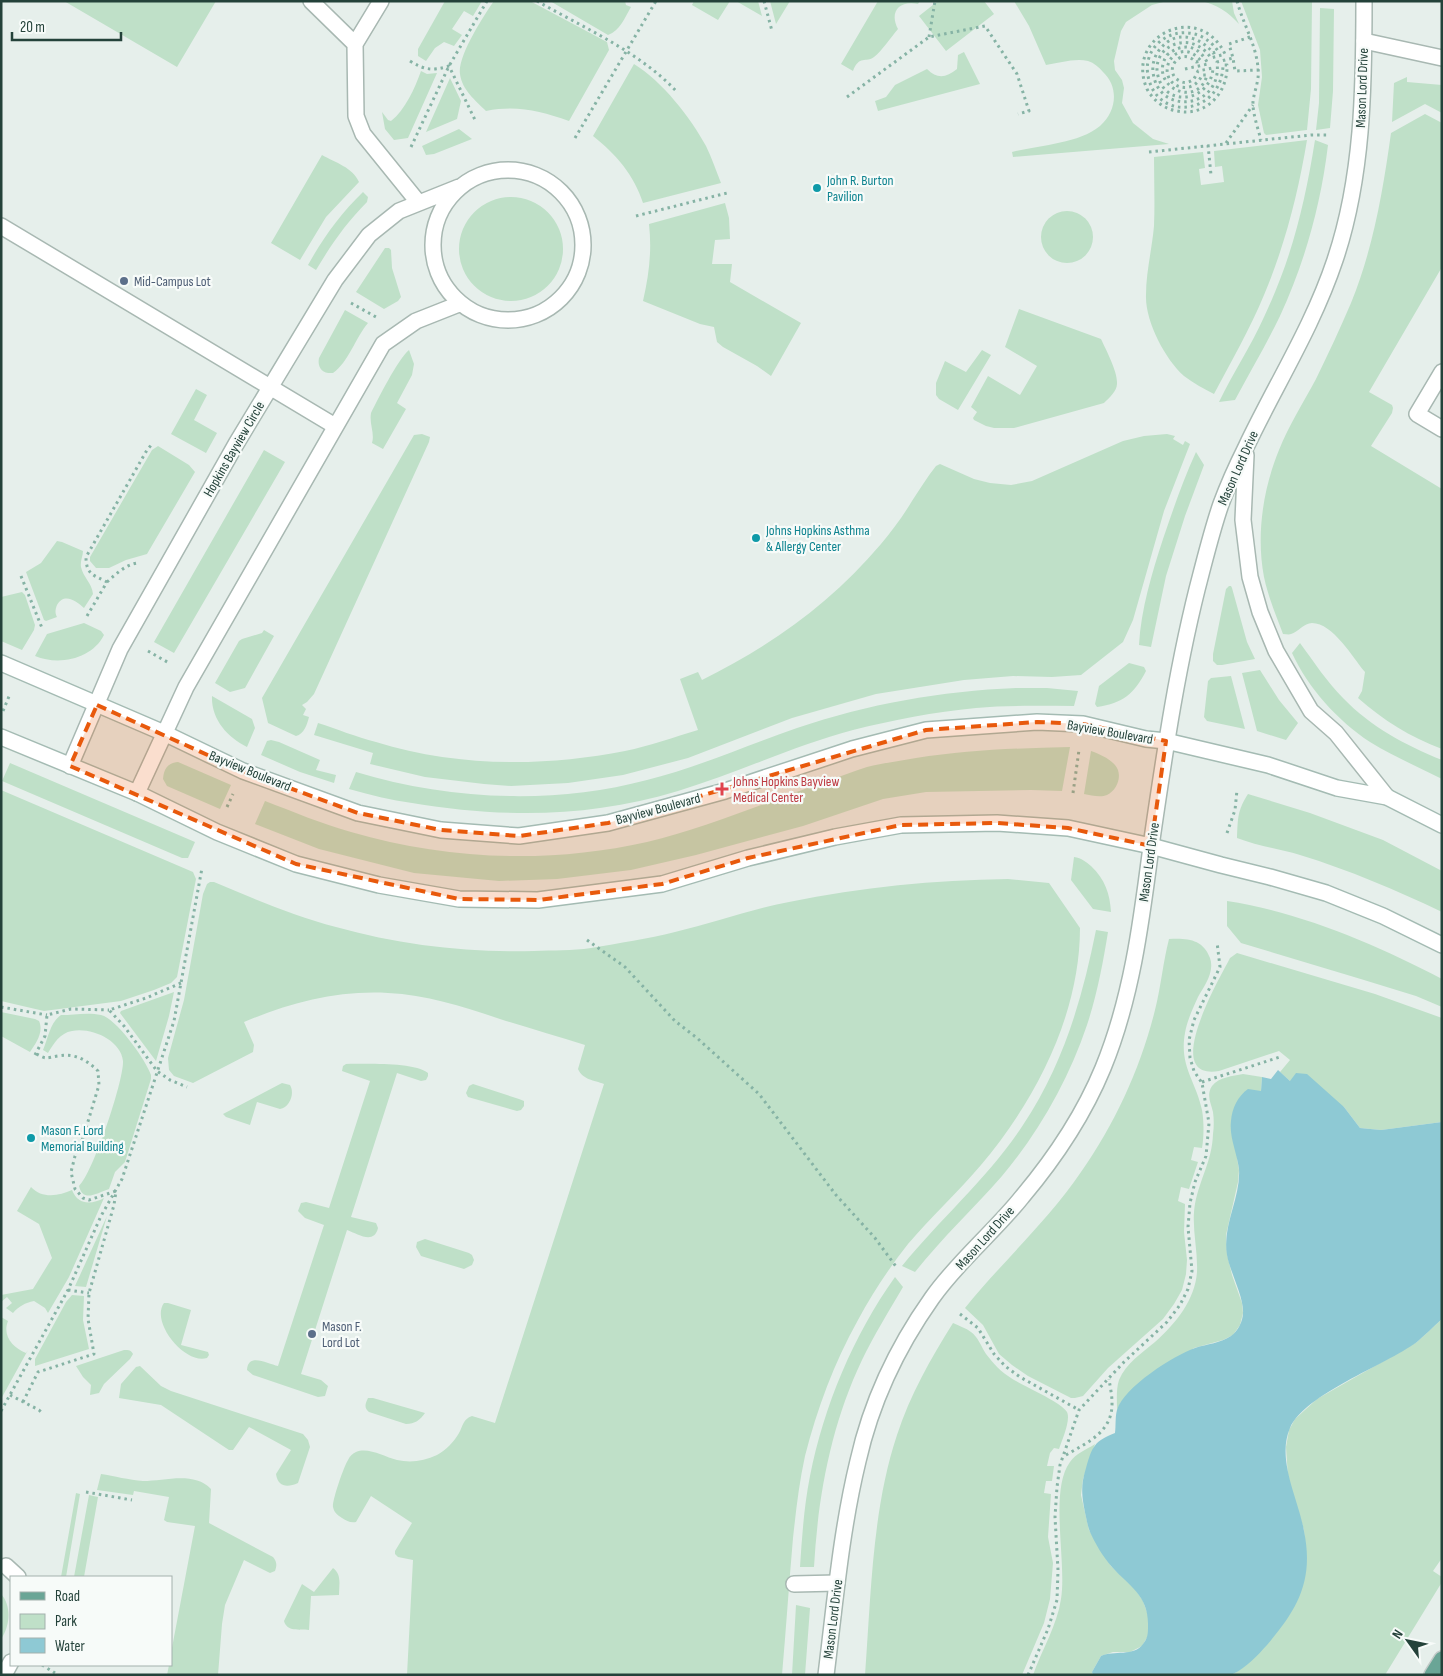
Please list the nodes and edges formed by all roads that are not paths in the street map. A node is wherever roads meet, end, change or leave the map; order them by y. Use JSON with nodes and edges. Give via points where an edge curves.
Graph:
{"nodes":[{"id":1,"x":311,"y":1,"type":"edge"},
{"id":2,"x":381,"y":1,"type":"edge"},
{"id":3,"x":1364,"y":1,"type":"edge"},
{"id":4,"x":1364,"y":42,"type":"junction"},
{"id":5,"x":355,"y":44,"type":"junction"},
{"id":6,"x":1442,"y":58,"type":"edge"},
{"id":7,"x":459,"y":187,"type":"junction"},
{"id":8,"x":418,"y":202,"type":"junction"},
{"id":9,"x":1,"y":226,"type":"edge"},
{"id":10,"x":459,"y":304,"type":"junction"},
{"id":11,"x":1442,"y":372,"type":"edge"},
{"id":12,"x":270,"y":387,"type":"junction"},
{"id":13,"x":336,"y":426,"type":"junction"},
{"id":14,"x":1442,"y":429,"type":"edge"},
{"id":15,"x":1247,"y":446,"type":"junction"},
{"id":16,"x":1,"y":663,"type":"edge"},
{"id":17,"x":97,"y":705,"type":"junction"},
{"id":18,"x":164,"y":733,"type":"junction"},
{"id":19,"x":1,"y":736,"type":"edge"},
{"id":20,"x":1166,"y":741,"type":"junction"},
{"id":21,"x":70,"y":766,"type":"junction"},
{"id":22,"x":136,"y":793,"type":"junction"},
{"id":23,"x":1387,"y":797,"type":"junction"},
{"id":24,"x":1442,"y":825,"type":"edge"},
{"id":25,"x":1152,"y":846,"type":"junction"},
{"id":26,"x":1442,"y":945,"type":"edge"},
{"id":27,"x":6,"y":1566,"type":"dead end"},
{"id":28,"x":17,"y":1576,"type":"edge"},
{"id":29,"x":837,"y":1583,"type":"junction"},
{"id":30,"x":794,"y":1584,"type":"dead end"},
{"id":31,"x":1442,"y":1659,"type":"edge"},
{"id":32,"x":10,"y":1664,"type":"edge"},
{"id":33,"x":4,"y":1675,"type":"edge"},
{"id":34,"x":826,"y":1675,"type":"edge"},
{"id":35,"x":1432,"y":1675,"type":"edge"}],
"edges":[{"from":1,"to":5,"type":"street"},
{"from":2,"to":5,"type":"street"},
{"from":3,"to":4,"type":"street","name":"Mason Lord Drive"},
{"from":4,"to":6,"type":"street"},
{"from":4,"to":15,"type":"street","name":"Mason Lord Drive","via":[[1361,131],[1352,194],[1336,257],[1320,300]]},
{"from":5,"to":8,"type":"street","via":[[356,116],[363,134]]},
{"from":7,"to":8,"type":"street","name":"Hopkins Bayview Circle"},
{"from":7,"to":10,"type":"street","name":"Hopkins Bayview Circle","via":[[444,203],[435,223],[432,245],[434,267],[444,287]]},
{"from":7,"to":10,"type":"street","name":"Hopkins Bayview Circle","via":[[482,174],[508,169],[534,174],[557,187],[574,207],[583,232],[583,259],[574,284],[556,304],[533,317],[507,321],[482,317]]},
{"from":8,"to":12,"type":"street","name":"Hopkins Bayview Circle","via":[[399,211],[369,234],[335,280]]},
{"from":9,"to":12,"type":"street"},
{"from":10,"to":13,"type":"street","via":[[416,321],[383,344]]},
{"from":11,"to":14,"type":"street","via":[[1417,414]]},
{"from":12,"to":13,"type":"street"},
{"from":12,"to":17,"type":"street","name":"Hopkins Bayview Circle","via":[[120,649]]},
{"from":13,"to":18,"type":"street","via":[[186,687]]},
{"from":15,"to":20,"type":"street","name":"Mason Lord Drive","via":[[1221,504],[1200,577]]},
{"from":15,"to":23,"type":"street","via":[[1243,520],[1250,576],[1260,612],[1276,651],[1311,711],[1336,733]]},
{"from":16,"to":17,"type":"street","name":"Bayview Boulevard"},
{"from":17,"to":18,"type":"street","name":"Bayview Boulevard"},
{"from":17,"to":21,"type":"street","name":"Hopkins Bayview Circle"},
{"from":18,"to":20,"type":"street","name":"Bayview Boulevard","via":[[243,771],[358,813],[442,830],[519,836],[608,823],[926,730],[1065,723]]},
{"from":18,"to":22,"type":"street"},
{"from":19,"to":21,"type":"street"},
{"from":20,"to":23,"type":"street","name":"Bayview Boulevard","via":[[1268,765],[1337,788]]},
{"from":20,"to":25,"type":"street","name":"Mason Lord Drive"},
{"from":21,"to":22,"type":"street"},
{"from":22,"to":25,"type":"street","via":[[217,832],[296,864],[379,885],[459,899],[538,900],[662,884],[748,858],[901,825],[997,823],[1059,827]]},
{"from":23,"to":24,"type":"street","name":"Bayview Boulevard"},
{"from":25,"to":26,"type":"street","via":[[1326,893]]},
{"from":25,"to":29,"type":"street","name":"Mason Lord Drive","via":[[1131,975],[1119,1024],[1102,1070],[1056,1153],[1021,1199],[934,1295],[890,1369],[858,1459]]},
{"from":27,"to":28,"type":"street"},
{"from":29,"to":30,"type":"street"},
{"from":29,"to":34,"type":"street","name":"Mason Lord Drive"},
{"from":31,"to":35,"type":"main road"},
{"from":32,"to":33,"type":"street"}]}
